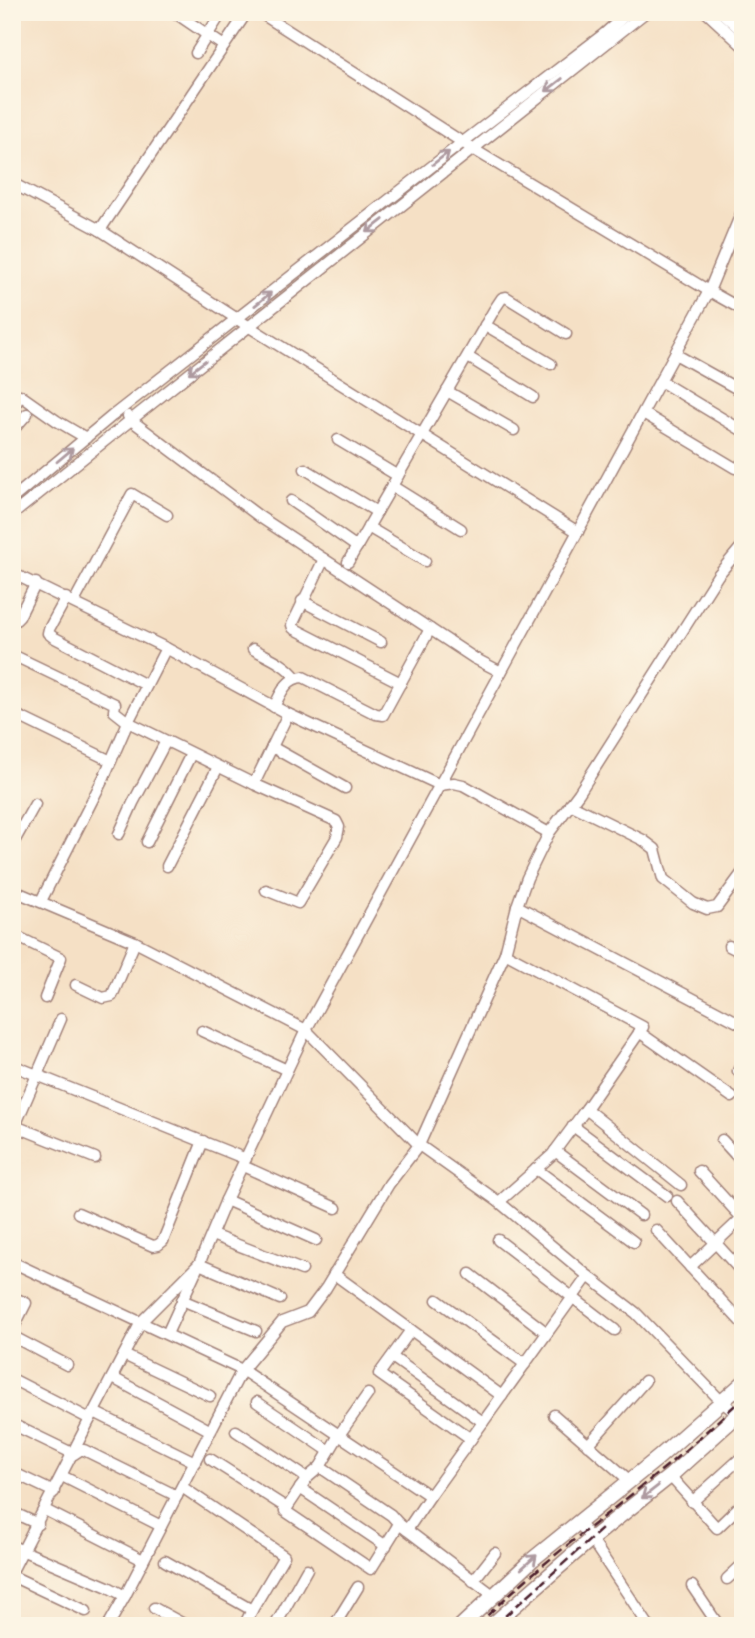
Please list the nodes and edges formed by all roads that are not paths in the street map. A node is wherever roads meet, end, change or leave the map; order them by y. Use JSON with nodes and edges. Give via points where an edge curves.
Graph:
{"nodes":[{"id":1,"x":174,"y":12,"type":"edge"},
{"id":2,"x":222,"y":12,"type":"edge"},
{"id":3,"x":247,"y":12,"type":"edge"},
{"id":4,"x":258,"y":12,"type":"edge"},
{"id":5,"x":629,"y":12,"type":"edge"},
{"id":6,"x":646,"y":12,"type":"edge"},
{"id":7,"x":706,"y":12,"type":"edge"},
{"id":8,"x":726,"y":14,"type":"edge"},
{"id":9,"x":743,"y":32,"type":"edge"},
{"id":10,"x":208,"y":35,"type":"junction"},
{"id":11,"x":224,"y":46,"type":"junction"},
{"id":12,"x":743,"y":46,"type":"edge"},
{"id":13,"x":196,"y":53,"type":"dead end"},
{"id":14,"x":463,"y":142,"type":"junction"},
{"id":15,"x":473,"y":149,"type":"junction"},
{"id":16,"x":12,"y":183,"type":"edge"},
{"id":17,"x":743,"y":209,"type":"edge"},
{"id":18,"x":100,"y":230,"type":"junction"},
{"id":19,"x":709,"y":291,"type":"junction"},
{"id":20,"x":743,"y":310,"type":"edge"},
{"id":21,"x":237,"y":319,"type":"junction"},
{"id":22,"x":248,"y":326,"type":"junction"},
{"id":23,"x":485,"y":326,"type":"junction"},
{"id":24,"x":566,"y":334,"type":"dead end"},
{"id":25,"x":675,"y":354,"type":"junction"},
{"id":26,"x":467,"y":357,"type":"junction"},
{"id":27,"x":551,"y":364,"type":"dead end"},
{"id":28,"x":660,"y":381,"type":"junction"},
{"id":29,"x":447,"y":391,"type":"junction"},
{"id":30,"x":743,"y":392,"type":"edge"},
{"id":31,"x":533,"y":397,"type":"dead end"},
{"id":32,"x":15,"y":405,"type":"dead end"},
{"id":33,"x":123,"y":408,"type":"junction"},
{"id":34,"x":643,"y":412,"type":"junction"},
{"id":35,"x":27,"y":414,"type":"dead end"},
{"id":36,"x":131,"y":419,"type":"junction"},
{"id":37,"x":12,"y":430,"type":"edge"},
{"id":38,"x":514,"y":430,"type":"dead end"},
{"id":39,"x":743,"y":431,"type":"edge"},
{"id":40,"x":422,"y":433,"type":"junction"},
{"id":41,"x":86,"y":438,"type":"junction"},
{"id":42,"x":338,"y":440,"type":"dead end"},
{"id":43,"x":743,"y":462,"type":"edge"},
{"id":44,"x":305,"y":469,"type":"dead end"},
{"id":45,"x":395,"y":481,"type":"junction"},
{"id":46,"x":12,"y":499,"type":"edge"},
{"id":47,"x":291,"y":501,"type":"dead end"},
{"id":48,"x":377,"y":512,"type":"junction"},
{"id":49,"x":12,"y":515,"type":"edge"},
{"id":50,"x":167,"y":515,"type":"dead end"},
{"id":51,"x":368,"y":527,"type":"junction"},
{"id":52,"x":461,"y":529,"type":"dead end"},
{"id":53,"x":578,"y":532,"type":"junction"},
{"id":54,"x":743,"y":545,"type":"edge"},
{"id":55,"x":357,"y":547,"type":"junction"},
{"id":56,"x":324,"y":559,"type":"junction"},
{"id":57,"x":425,"y":561,"type":"dead end"},
{"id":58,"x":348,"y":562,"type":"dead end"},
{"id":59,"x":12,"y":573,"type":"edge"},
{"id":60,"x":36,"y":583,"type":"junction"},
{"id":61,"x":70,"y":600,"type":"junction"},
{"id":62,"x":303,"y":601,"type":"junction"},
{"id":63,"x":12,"y":619,"type":"edge"},
{"id":64,"x":430,"y":629,"type":"junction"},
{"id":65,"x":381,"y":642,"type":"dead end"},
{"id":66,"x":166,"y":648,"type":"junction"},
{"id":67,"x":253,"y":649,"type":"dead end"},
{"id":68,"x":17,"y":657,"type":"dead end"},
{"id":69,"x":501,"y":672,"type":"junction"},
{"id":70,"x":296,"y":678,"type":"junction"},
{"id":71,"x":401,"y":683,"type":"junction"},
{"id":72,"x":146,"y":685,"type":"junction"},
{"id":73,"x":274,"y":707,"type":"junction"},
{"id":74,"x":12,"y":713,"type":"edge"},
{"id":75,"x":288,"y":714,"type":"junction"},
{"id":76,"x":128,"y":722,"type":"junction"},
{"id":77,"x":166,"y":741,"type":"junction"},
{"id":78,"x":272,"y":747,"type":"junction"},
{"id":79,"x":191,"y":754,"type":"junction"},
{"id":80,"x":111,"y":761,"type":"junction"},
{"id":81,"x":218,"y":767,"type":"junction"},
{"id":82,"x":254,"y":784,"type":"junction"},
{"id":83,"x":440,"y":785,"type":"junction"},
{"id":84,"x":345,"y":788,"type":"dead end"},
{"id":85,"x":35,"y":804,"type":"dead end"},
{"id":86,"x":570,"y":804,"type":"junction"},
{"id":87,"x":549,"y":833,"type":"junction"},
{"id":88,"x":119,"y":834,"type":"dead end"},
{"id":89,"x":147,"y":842,"type":"dead end"},
{"id":90,"x":12,"y":845,"type":"edge"},
{"id":91,"x":167,"y":866,"type":"dead end"},
{"id":92,"x":743,"y":872,"type":"edge"},
{"id":93,"x":12,"y":890,"type":"edge"},
{"id":94,"x":266,"y":890,"type":"dead end"},
{"id":95,"x":41,"y":901,"type":"junction"},
{"id":96,"x":517,"y":906,"type":"junction"},
{"id":97,"x":12,"y":934,"type":"edge"},
{"id":98,"x":135,"y":942,"type":"junction"},
{"id":99,"x":729,"y":946,"type":"dead end"},
{"id":100,"x":505,"y":953,"type":"junction"},
{"id":101,"x":743,"y":953,"type":"edge"},
{"id":102,"x":76,"y":985,"type":"dead end"},
{"id":103,"x":45,"y":998,"type":"dead end"},
{"id":104,"x":61,"y":1019,"type":"dead end"},
{"id":105,"x":743,"y":1025,"type":"edge"},
{"id":106,"x":306,"y":1030,"type":"junction"},
{"id":107,"x":202,"y":1031,"type":"dead end"},
{"id":108,"x":639,"y":1032,"type":"junction"},
{"id":109,"x":743,"y":1062,"type":"edge"},
{"id":110,"x":12,"y":1065,"type":"edge"},
{"id":111,"x":287,"y":1070,"type":"junction"},
{"id":112,"x":37,"y":1075,"type":"junction"},
{"id":113,"x":743,"y":1077,"type":"edge"},
{"id":114,"x":732,"y":1097,"type":"dead end"},
{"id":115,"x":586,"y":1109,"type":"junction"},
{"id":116,"x":14,"y":1125,"type":"edge"},
{"id":117,"x":573,"y":1126,"type":"junction"},
{"id":118,"x":722,"y":1140,"type":"dead end"},
{"id":119,"x":203,"y":1141,"type":"junction"},
{"id":120,"x":419,"y":1145,"type":"junction"},
{"id":121,"x":555,"y":1151,"type":"junction"},
{"id":122,"x":95,"y":1158,"type":"dead end"},
{"id":123,"x":244,"y":1163,"type":"junction"},
{"id":124,"x":743,"y":1163,"type":"edge"},
{"id":125,"x":536,"y":1169,"type":"junction"},
{"id":126,"x":699,"y":1171,"type":"dead end"},
{"id":127,"x":681,"y":1185,"type":"dead end"},
{"id":128,"x":226,"y":1200,"type":"junction"},
{"id":129,"x":499,"y":1202,"type":"junction"},
{"id":130,"x":336,"y":1208,"type":"dead end"},
{"id":131,"x":78,"y":1213,"type":"dead end"},
{"id":132,"x":641,"y":1215,"type":"dead end"},
{"id":133,"x":742,"y":1218,"type":"edge"},
{"id":134,"x":656,"y":1230,"type":"dead end"},
{"id":135,"x":212,"y":1235,"type":"junction"},
{"id":136,"x":316,"y":1240,"type":"dead end"},
{"id":137,"x":498,"y":1240,"type":"dead end"},
{"id":138,"x":635,"y":1242,"type":"dead end"},
{"id":139,"x":716,"y":1244,"type":"junction"},
{"id":140,"x":12,"y":1262,"type":"edge"},
{"id":141,"x":199,"y":1264,"type":"junction"},
{"id":142,"x":690,"y":1267,"type":"junction"},
{"id":143,"x":302,"y":1270,"type":"dead end"},
{"id":144,"x":743,"y":1273,"type":"edge"},
{"id":145,"x":334,"y":1274,"type":"junction"},
{"id":146,"x":470,"y":1274,"type":"dead end"},
{"id":147,"x":588,"y":1276,"type":"junction"},
{"id":148,"x":12,"y":1297,"type":"edge"},
{"id":149,"x":280,"y":1298,"type":"dead end"},
{"id":150,"x":573,"y":1298,"type":"junction"},
{"id":151,"x":182,"y":1300,"type":"junction"},
{"id":152,"x":437,"y":1300,"type":"dead end"},
{"id":153,"x":141,"y":1322,"type":"junction"},
{"id":154,"x":743,"y":1324,"type":"edge"},
{"id":155,"x":13,"y":1328,"type":"edge"},
{"id":156,"x":411,"y":1329,"type":"junction"},
{"id":157,"x":615,"y":1330,"type":"dead end"},
{"id":158,"x":256,"y":1331,"type":"dead end"},
{"id":159,"x":547,"y":1333,"type":"junction"},
{"id":160,"x":167,"y":1334,"type":"junction"},
{"id":161,"x":124,"y":1355,"type":"junction"},
{"id":162,"x":392,"y":1357,"type":"junction"},
{"id":163,"x":525,"y":1364,"type":"junction"},
{"id":164,"x":67,"y":1365,"type":"dead end"},
{"id":165,"x":242,"y":1370,"type":"junction"},
{"id":166,"x":113,"y":1378,"type":"junction"},
{"id":167,"x":12,"y":1379,"type":"edge"},
{"id":168,"x":645,"y":1381,"type":"dead end"},
{"id":169,"x":743,"y":1382,"type":"edge"},
{"id":170,"x":368,"y":1394,"type":"dead end"},
{"id":171,"x":502,"y":1395,"type":"junction"},
{"id":172,"x":210,"y":1396,"type":"dead end"},
{"id":173,"x":721,"y":1401,"type":"junction"},
{"id":174,"x":257,"y":1402,"type":"dead end"},
{"id":175,"x":554,"y":1415,"type":"dead end"},
{"id":176,"x":741,"y":1415,"type":"edge"},
{"id":177,"x":92,"y":1416,"type":"junction"},
{"id":178,"x":483,"y":1422,"type":"junction"},
{"id":179,"x":12,"y":1424,"type":"edge"},
{"id":180,"x":211,"y":1431,"type":"junction"},
{"id":181,"x":236,"y":1431,"type":"dead end"},
{"id":182,"x":339,"y":1435,"type":"junction"},
{"id":183,"x":471,"y":1439,"type":"junction"},
{"id":184,"x":588,"y":1445,"type":"junction"},
{"id":185,"x":329,"y":1451,"type":"junction"},
{"id":186,"x":74,"y":1454,"type":"junction"},
{"id":187,"x":743,"y":1456,"type":"edge"},
{"id":188,"x":210,"y":1459,"type":"dead end"},
{"id":189,"x":195,"y":1462,"type":"junction"},
{"id":190,"x":320,"y":1467,"type":"junction"},
{"id":191,"x":12,"y":1472,"type":"edge"},
{"id":192,"x":62,"y":1476,"type":"junction"},
{"id":193,"x":670,"y":1476,"type":"junction"},
{"id":194,"x":307,"y":1478,"type":"junction"},
{"id":195,"x":630,"y":1481,"type":"junction"},
{"id":196,"x":300,"y":1488,"type":"junction"},
{"id":197,"x":54,"y":1492,"type":"junction"},
{"id":198,"x":179,"y":1492,"type":"junction"},
{"id":199,"x":430,"y":1496,"type":"junction"},
{"id":200,"x":692,"y":1502,"type":"junction"},
{"id":201,"x":743,"y":1503,"type":"edge"},
{"id":202,"x":287,"y":1508,"type":"junction"},
{"id":203,"x":45,"y":1510,"type":"junction"},
{"id":204,"x":12,"y":1512,"type":"edge"},
{"id":205,"x":578,"y":1522,"type":"junction"},
{"id":206,"x":38,"y":1524,"type":"junction"},
{"id":207,"x":161,"y":1525,"type":"junction"},
{"id":208,"x":403,"y":1527,"type":"junction"},
{"id":209,"x":591,"y":1539,"type":"junction"},
{"id":210,"x":386,"y":1546,"type":"junction"},
{"id":211,"x":17,"y":1549,"type":"edge"},
{"id":212,"x":495,"y":1553,"type":"dead end"},
{"id":213,"x":143,"y":1560,"type":"junction"},
{"id":214,"x":164,"y":1560,"type":"dead end"},
{"id":215,"x":743,"y":1564,"type":"edge"},
{"id":216,"x":307,"y":1569,"type":"dead end"},
{"id":217,"x":12,"y":1574,"type":"edge"},
{"id":218,"x":727,"y":1579,"type":"dead end"},
{"id":219,"x":473,"y":1581,"type":"junction"},
{"id":220,"x":692,"y":1586,"type":"dead end"},
{"id":221,"x":358,"y":1587,"type":"dead end"},
{"id":222,"x":493,"y":1595,"type":"junction"},
{"id":223,"x":125,"y":1596,"type":"junction"},
{"id":224,"x":154,"y":1608,"type":"dead end"},
{"id":225,"x":252,"y":1610,"type":"junction"},
{"id":226,"x":86,"y":1611,"type":"dead end"},
{"id":227,"x":108,"y":1626,"type":"edge"},
{"id":228,"x":187,"y":1626,"type":"edge"},
{"id":229,"x":244,"y":1626,"type":"edge"},
{"id":230,"x":275,"y":1626,"type":"edge"},
{"id":231,"x":334,"y":1626,"type":"edge"},
{"id":232,"x":461,"y":1626,"type":"edge"},
{"id":233,"x":491,"y":1626,"type":"edge"},
{"id":234,"x":649,"y":1626,"type":"edge"},
{"id":235,"x":719,"y":1626,"type":"edge"}],
"edges":[{"from":1,"to":10,"type":"street"},
{"from":2,"to":10,"type":"street"},
{"from":3,"to":11,"type":"street"},
{"from":4,"to":14,"type":"street"},
{"from":5,"to":14,"type":"street"},
{"from":6,"to":15,"type":"street","one_way":true},
{"from":7,"to":12,"type":"street"},
{"from":8,"to":9,"type":"street"},
{"from":10,"to":11,"type":"street"},
{"from":10,"to":13,"type":"street"},
{"from":11,"to":18,"type":"street"},
{"from":14,"to":15,"type":"street"},
{"from":21,"to":14,"type":"street","one_way":true},
{"from":15,"to":19,"type":"street"},
{"from":15,"to":22,"type":"street","one_way":true},
{"from":16,"to":18,"type":"street"},
{"from":17,"to":19,"type":"street"},
{"from":18,"to":21,"type":"street"},
{"from":19,"to":20,"type":"street"},
{"from":19,"to":25,"type":"street"},
{"from":21,"to":22,"type":"street"},
{"from":21,"to":33,"type":"street"},
{"from":22,"to":36,"type":"street","one_way":true},
{"from":22,"to":40,"type":"street"},
{"from":23,"to":24,"type":"street","via":[[506,297]]},
{"from":23,"to":26,"type":"street"},
{"from":23,"to":27,"type":"street"},
{"from":25,"to":28,"type":"street"},
{"from":25,"to":30,"type":"street"},
{"from":26,"to":29,"type":"street"},
{"from":26,"to":31,"type":"street"},
{"from":28,"to":34,"type":"street"},
{"from":28,"to":39,"type":"street"},
{"from":29,"to":38,"type":"street"},
{"from":29,"to":40,"type":"street"},
{"from":32,"to":41,"type":"street","via":[[20,395]]},
{"from":33,"to":36,"type":"street"},
{"from":33,"to":41,"type":"street"},
{"from":34,"to":43,"type":"street","via":[[735,468]]},
{"from":34,"to":53,"type":"street"},
{"from":35,"to":37,"type":"street"},
{"from":36,"to":49,"type":"street"},
{"from":36,"to":56,"type":"street","via":[[260,517]]},
{"from":40,"to":45,"type":"street"},
{"from":40,"to":53,"type":"street"},
{"from":46,"to":41,"type":"street","one_way":true},
{"from":42,"to":45,"type":"street"},
{"from":44,"to":48,"type":"street"},
{"from":45,"to":48,"type":"street"},
{"from":45,"to":52,"type":"street"},
{"from":47,"to":55,"type":"street"},
{"from":48,"to":51,"type":"street"},
{"from":50,"to":61,"type":"street","via":[[132,494]]},
{"from":51,"to":55,"type":"street"},
{"from":51,"to":57,"type":"street"},
{"from":53,"to":69,"type":"street"},
{"from":54,"to":86,"type":"street","via":[[718,575]]},
{"from":55,"to":58,"type":"street"},
{"from":56,"to":62,"type":"street"},
{"from":56,"to":64,"type":"street"},
{"from":59,"to":60,"type":"street"},
{"from":60,"to":61,"type":"street"},
{"from":60,"to":63,"type":"street","via":[[19,617]]},
{"from":61,"to":66,"type":"street"},
{"from":61,"to":72,"type":"street","via":[[48,633]]},
{"from":62,"to":65,"type":"street"},
{"from":62,"to":71,"type":"street","via":[[293,628]]},
{"from":64,"to":69,"type":"street"},
{"from":64,"to":71,"type":"street"},
{"from":66,"to":72,"type":"street"},
{"from":66,"to":73,"type":"street"},
{"from":67,"to":70,"type":"street"},
{"from":68,"to":76,"type":"street","via":[[115,704],[114,710]]},
{"from":69,"to":83,"type":"street"},
{"from":70,"to":71,"type":"street","via":[[303,677],[383,715]]},
{"from":70,"to":73,"type":"street","via":[[287,683]]},
{"from":72,"to":76,"type":"street"},
{"from":73,"to":75,"type":"street"},
{"from":74,"to":80,"type":"street"},
{"from":75,"to":78,"type":"street"},
{"from":75,"to":83,"type":"street"},
{"from":76,"to":77,"type":"street"},
{"from":76,"to":80,"type":"street"},
{"from":77,"to":79,"type":"street"},
{"from":77,"to":88,"type":"street"},
{"from":78,"to":82,"type":"street"},
{"from":78,"to":84,"type":"street"},
{"from":79,"to":81,"type":"street"},
{"from":79,"to":89,"type":"street"},
{"from":80,"to":95,"type":"street"},
{"from":81,"to":82,"type":"street"},
{"from":81,"to":91,"type":"street"},
{"from":82,"to":94,"type":"street","via":[[336,821],[339,827],[298,903]]},
{"from":83,"to":87,"type":"street","via":[[463,785]]},
{"from":83,"to":106,"type":"street"},
{"from":85,"to":90,"type":"street"},
{"from":86,"to":87,"type":"street"},
{"from":86,"to":92,"type":"street","via":[[655,849],[663,879],[707,909],[717,907]]},
{"from":87,"to":96,"type":"street"},
{"from":93,"to":95,"type":"street"},
{"from":95,"to":98,"type":"street"},
{"from":96,"to":100,"type":"street"},
{"from":96,"to":105,"type":"street"},
{"from":97,"to":103,"type":"street","via":[[61,958]]},
{"from":98,"to":102,"type":"street","via":[[112,996],[103,998]]},
{"from":98,"to":106,"type":"street"},
{"from":99,"to":101,"type":"street"},
{"from":100,"to":108,"type":"street","via":[[643,1027]]},
{"from":100,"to":120,"type":"street"},
{"from":104,"to":112,"type":"street"},
{"from":106,"to":111,"type":"street"},
{"from":106,"to":120,"type":"street"},
{"from":107,"to":111,"type":"street"},
{"from":108,"to":114,"type":"street"},
{"from":108,"to":115,"type":"street"},
{"from":109,"to":113,"type":"street","via":[[738,1071]]},
{"from":110,"to":112,"type":"street"},
{"from":111,"to":123,"type":"street"},
{"from":112,"to":116,"type":"street"},
{"from":112,"to":119,"type":"street"},
{"from":115,"to":117,"type":"street"},
{"from":115,"to":127,"type":"street"},
{"from":116,"to":122,"type":"street"},
{"from":117,"to":121,"type":"street"},
{"from":117,"to":139,"type":"street","via":[[672,1198]]},
{"from":118,"to":124,"type":"street"},
{"from":119,"to":123,"type":"street"},
{"from":119,"to":131,"type":"street","via":[[158,1245]]},
{"from":120,"to":129,"type":"street"},
{"from":120,"to":145,"type":"street","via":[[389,1184]]},
{"from":121,"to":125,"type":"street"},
{"from":121,"to":132,"type":"street"},
{"from":123,"to":128,"type":"street"},
{"from":123,"to":130,"type":"street"},
{"from":125,"to":129,"type":"street"},
{"from":125,"to":138,"type":"street"},
{"from":126,"to":133,"type":"street"},
{"from":128,"to":135,"type":"street"},
{"from":128,"to":136,"type":"street"},
{"from":129,"to":147,"type":"street"},
{"from":133,"to":139,"type":"street"},
{"from":134,"to":142,"type":"street"},
{"from":135,"to":141,"type":"street"},
{"from":135,"to":143,"type":"street"},
{"from":137,"to":150,"type":"street"},
{"from":139,"to":142,"type":"street"},
{"from":139,"to":144,"type":"street"},
{"from":140,"to":153,"type":"street"},
{"from":141,"to":149,"type":"street"},
{"from":141,"to":151,"type":"street"},
{"from":141,"to":153,"type":"street"},
{"from":142,"to":154,"type":"street"},
{"from":145,"to":156,"type":"street"},
{"from":145,"to":165,"type":"street","via":[[308,1312],[282,1322]]},
{"from":146,"to":159,"type":"street"},
{"from":147,"to":150,"type":"street"},
{"from":147,"to":173,"type":"street","via":[[636,1313]]},
{"from":148,"to":155,"type":"street","via":[[26,1303]]},
{"from":150,"to":157,"type":"street"},
{"from":150,"to":159,"type":"street"},
{"from":151,"to":158,"type":"street"},
{"from":151,"to":160,"type":"street"},
{"from":152,"to":163,"type":"street"},
{"from":153,"to":160,"type":"street"},
{"from":153,"to":161,"type":"street"},
{"from":155,"to":164,"type":"street"},
{"from":156,"to":162,"type":"street"},
{"from":156,"to":171,"type":"street"},
{"from":159,"to":163,"type":"street"},
{"from":160,"to":165,"type":"street"},
{"from":161,"to":166,"type":"street"},
{"from":161,"to":172,"type":"street"},
{"from":162,"to":178,"type":"street"},
{"from":162,"to":183,"type":"street","via":[[379,1374]]},
{"from":163,"to":171,"type":"street"},
{"from":165,"to":180,"type":"street"},
{"from":165,"to":182,"type":"street"},
{"from":166,"to":177,"type":"street"},
{"from":166,"to":180,"type":"street"},
{"from":167,"to":177,"type":"street"},
{"from":168,"to":184,"type":"street"},
{"from":169,"to":173,"type":"main road"},
{"from":170,"to":182,"type":"street"},
{"from":171,"to":178,"type":"street"},
{"from":173,"to":176,"type":"street"},
{"from":173,"to":195,"type":"main road"},
{"from":174,"to":185,"type":"street"},
{"from":175,"to":184,"type":"street"},
{"from":176,"to":193,"type":"main road"},
{"from":177,"to":186,"type":"street"},
{"from":177,"to":189,"type":"street"},
{"from":178,"to":183,"type":"street"},
{"from":179,"to":186,"type":"street"},
{"from":180,"to":189,"type":"street"},
{"from":181,"to":194,"type":"street"},
{"from":182,"to":185,"type":"street"},
{"from":182,"to":199,"type":"street"},
{"from":183,"to":199,"type":"street"},
{"from":184,"to":195,"type":"street"},
{"from":185,"to":190,"type":"street"},
{"from":186,"to":192,"type":"street"},
{"from":186,"to":198,"type":"street","via":[[84,1450]]},
{"from":187,"to":200,"type":"street"},
{"from":188,"to":202,"type":"street"},
{"from":189,"to":198,"type":"street"},
{"from":190,"to":194,"type":"street"},
{"from":190,"to":208,"type":"street"},
{"from":191,"to":197,"type":"street"},
{"from":192,"to":197,"type":"street"},
{"from":192,"to":207,"type":"street"},
{"from":193,"to":200,"type":"street"},
{"from":193,"to":209,"type":"main road","one_way":true},
{"from":194,"to":196,"type":"street"},
{"from":195,"to":205,"type":"main road"},
{"from":196,"to":202,"type":"street"},
{"from":196,"to":210,"type":"street"},
{"from":197,"to":203,"type":"street"},
{"from":198,"to":207,"type":"street"},
{"from":198,"to":225,"type":"street","via":[[285,1556]]},
{"from":199,"to":208,"type":"street"},
{"from":200,"to":201,"type":"street","via":[[717,1528]]},
{"from":202,"to":210,"type":"street","via":[[285,1511],[371,1569]]},
{"from":203,"to":206,"type":"street"},
{"from":203,"to":213,"type":"street"},
{"from":204,"to":206,"type":"street"},
{"from":205,"to":209,"type":"street"},
{"from":222,"to":205,"type":"main road","one_way":true},
{"from":206,"to":211,"type":"street"},
{"from":207,"to":213,"type":"street"},
{"from":208,"to":210,"type":"street"},
{"from":208,"to":219,"type":"street"},
{"from":209,"to":233,"type":"main road"},
{"from":209,"to":234,"type":"street"},
{"from":211,"to":217,"type":"street"},
{"from":211,"to":223,"type":"street"},
{"from":212,"to":219,"type":"street"},
{"from":213,"to":223,"type":"street"},
{"from":214,"to":225,"type":"street"},
{"from":215,"to":218,"type":"street"},
{"from":216,"to":230,"type":"street"},
{"from":217,"to":226,"type":"street"},
{"from":219,"to":222,"type":"street"},
{"from":220,"to":235,"type":"street"},
{"from":221,"to":231,"type":"street"},
{"from":222,"to":232,"type":"main road"},
{"from":223,"to":227,"type":"street"},
{"from":224,"to":228,"type":"street"},
{"from":225,"to":229,"type":"street"}]}
